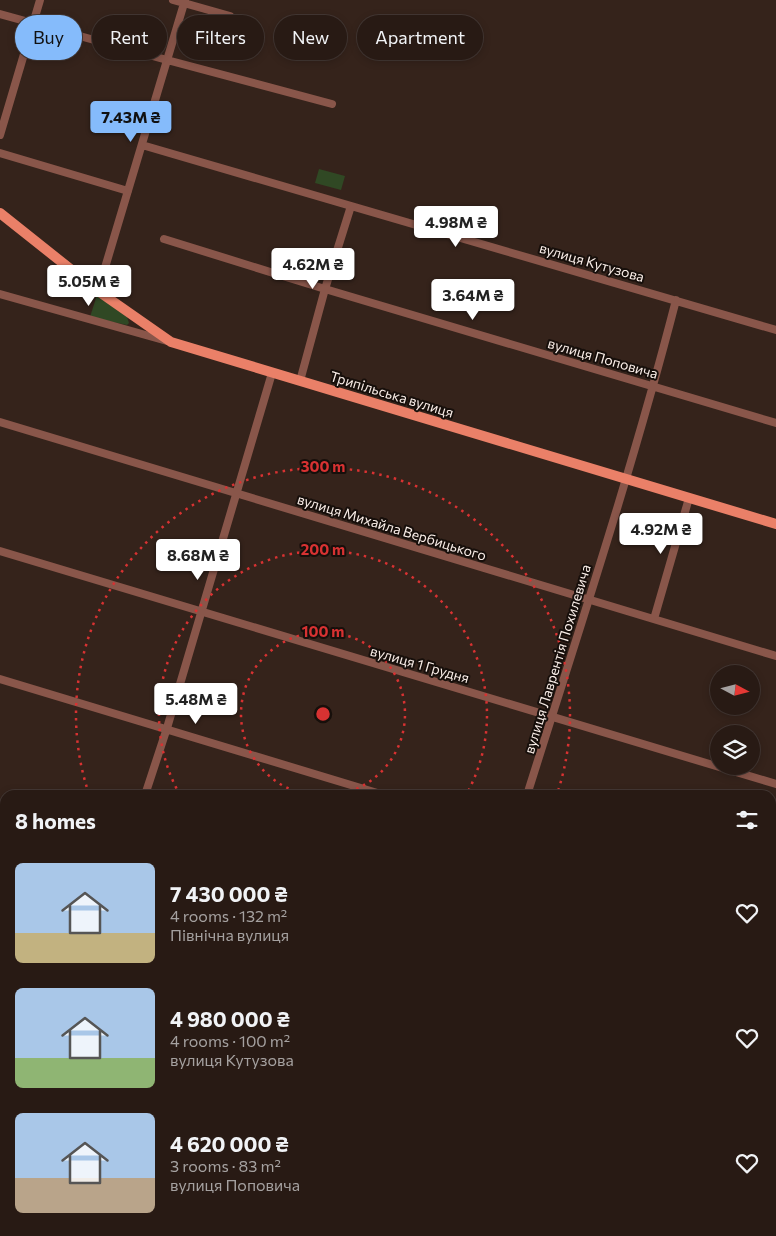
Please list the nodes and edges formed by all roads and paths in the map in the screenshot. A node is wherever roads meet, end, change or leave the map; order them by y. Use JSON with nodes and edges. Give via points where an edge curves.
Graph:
{"nodes":[{"id":1,"x":40,"y":0,"type":"edge"},
{"id":2,"x":173,"y":0,"type":"edge"},
{"id":3,"x":184,"y":2,"type":"edge"},
{"id":4,"x":0,"y":14,"type":"edge"},
{"id":5,"x":36,"y":15,"type":"edge"},
{"id":6,"x":227,"y":15,"type":"edge"},
{"id":7,"x":15,"y":19,"type":"edge"},
{"id":8,"x":22,"y":60,"type":"edge"},
{"id":9,"x":167,"y":60,"type":"junction"},
{"id":10,"x":332,"y":104,"type":"dead end"},
{"id":11,"x":0,"y":136,"type":"edge"},
{"id":12,"x":142,"y":145,"type":"junction"},
{"id":13,"x":0,"y":153,"type":"edge"},
{"id":14,"x":128,"y":191,"type":"junction"},
{"id":15,"x":351,"y":206,"type":"junction"},
{"id":16,"x":0,"y":213,"type":"edge"},
{"id":17,"x":164,"y":239,"type":"dead end"},
{"id":18,"x":325,"y":289,"type":"junction"},
{"id":19,"x":98,"y":292,"type":"junction"},
{"id":20,"x":0,"y":294,"type":"edge"},
{"id":21,"x":676,"y":300,"type":"junction"},
{"id":22,"x":776,"y":330,"type":"edge"},
{"id":23,"x":171,"y":342,"type":"junction"},
{"id":24,"x":272,"y":372,"type":"junction"},
{"id":25,"x":300,"y":381,"type":"junction"},
{"id":26,"x":654,"y":386,"type":"junction"},
{"id":27,"x":0,"y":422,"type":"edge"},
{"id":28,"x":776,"y":422,"type":"edge"},
{"id":29,"x":626,"y":479,"type":"junction"},
{"id":30,"x":236,"y":492,"type":"junction"},
{"id":31,"x":689,"y":498,"type":"junction"},
{"id":32,"x":776,"y":524,"type":"edge"},
{"id":33,"x":0,"y":551,"type":"edge"},
{"id":34,"x":588,"y":600,"type":"junction"},
{"id":35,"x":201,"y":612,"type":"junction"},
{"id":36,"x":654,"y":619,"type":"junction"},
{"id":37,"x":776,"y":656,"type":"edge"},
{"id":38,"x":0,"y":679,"type":"edge"},
{"id":39,"x":552,"y":716,"type":"junction"},
{"id":40,"x":166,"y":728,"type":"junction"},
{"id":41,"x":776,"y":784,"type":"edge"},
{"id":42,"x":146,"y":790,"type":"edge"},
{"id":43,"x":368,"y":790,"type":"edge"},
{"id":44,"x":529,"y":790,"type":"edge"}],
"edges":[{"from":1,"to":5,"type":"street"},
{"from":2,"to":3,"type":"street"},
{"from":3,"to":6,"type":"street"},
{"from":3,"to":9,"type":"street"},
{"from":4,"to":7,"type":"street"},
{"from":8,"to":11,"type":"street"},
{"from":9,"to":10,"type":"street"},
{"from":9,"to":12,"type":"street"},
{"from":12,"to":14,"type":"street"},
{"from":12,"to":15,"type":"street","name":"вулиця Кутузова"},
{"from":13,"to":14,"type":"street"},
{"from":14,"to":19,"type":"street"},
{"from":15,"to":18,"type":"street"},
{"from":15,"to":21,"type":"street","name":"вулиця Кутузова"},
{"from":16,"to":19,"type":"main road"},
{"from":17,"to":18,"type":"street","name":"вулиця Поповича"},
{"from":18,"to":25,"type":"street"},
{"from":18,"to":26,"type":"street","name":"вулиця Поповича"},
{"from":19,"to":23,"type":"main road"},
{"from":20,"to":23,"type":"street","name":"Трипільська вулиця"},
{"from":21,"to":22,"type":"street","name":"вулиця Кутузова"},
{"from":21,"to":26,"type":"street","name":"вулиця Лаврентія Похилевича"},
{"from":23,"to":24,"type":"main road","name":"Трипільська вулиця"},
{"from":24,"to":25,"type":"main road","name":"Трипільська вулиця"},
{"from":24,"to":30,"type":"street"},
{"from":25,"to":29,"type":"main road","name":"Трипільська вулиця"},
{"from":26,"to":28,"type":"street","name":"вулиця Поповича"},
{"from":26,"to":29,"type":"street","name":"вулиця Лаврентія Похилевича"},
{"from":27,"to":30,"type":"street","name":"вулиця Михайла Вербицького"},
{"from":29,"to":31,"type":"main road","name":"Трипільська вулиця"},
{"from":29,"to":34,"type":"street","name":"вулиця Лаврентія Похилевича"},
{"from":30,"to":34,"type":"street","name":"вулиця Михайла Вербицького"},
{"from":30,"to":35,"type":"street"},
{"from":31,"to":32,"type":"main road","name":"Трипільська вулиця"},
{"from":31,"to":36,"type":"street"},
{"from":33,"to":35,"type":"street","name":"вулиця 1 Грудня"},
{"from":34,"to":36,"type":"street","name":"вулиця Михайла Вербицького"},
{"from":34,"to":39,"type":"street","name":"вулиця Лаврентія Похилевича"},
{"from":35,"to":39,"type":"street","name":"вулиця 1 Грудня"},
{"from":35,"to":40,"type":"street"},
{"from":36,"to":37,"type":"street","name":"вулиця Михайла Вербицького"},
{"from":38,"to":40,"type":"street"},
{"from":39,"to":41,"type":"street","name":"вулиця 1 Грудня"},
{"from":39,"to":44,"type":"street","name":"вулиця Лаврентія Похилевича"},
{"from":40,"to":42,"type":"street"},
{"from":40,"to":43,"type":"street"}]}
